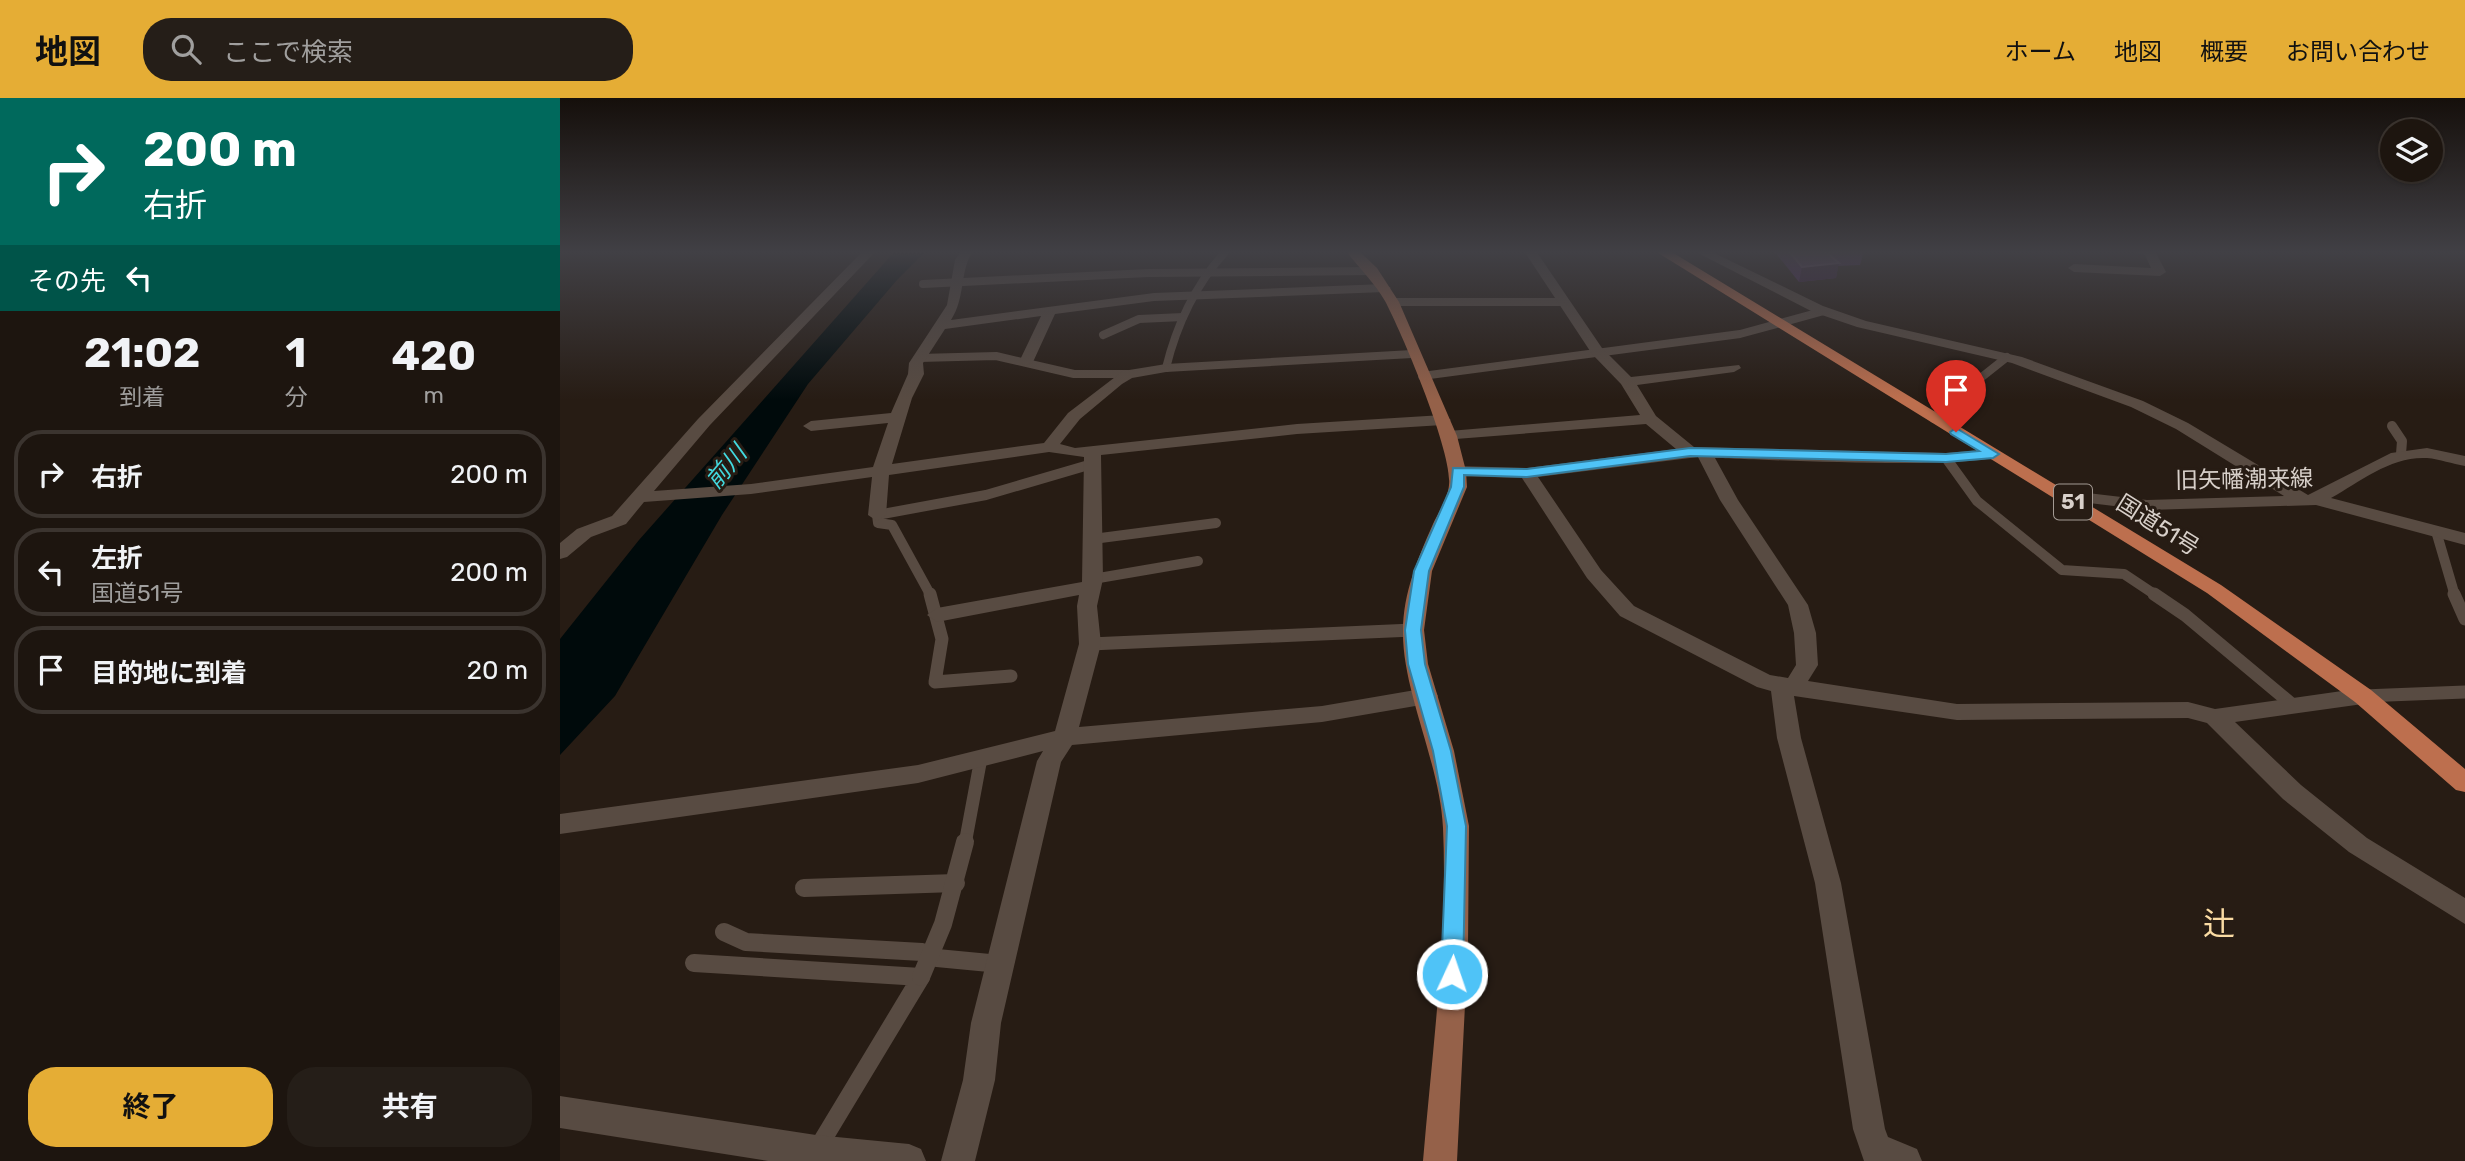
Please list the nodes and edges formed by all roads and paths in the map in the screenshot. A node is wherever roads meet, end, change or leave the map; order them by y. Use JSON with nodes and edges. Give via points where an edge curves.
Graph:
{"nodes":[{"id":1,"x":822,"y":301,"type":"edge"},
{"id":2,"x":955,"y":301,"type":"edge"},
{"id":3,"x":1127,"y":301,"type":"edge"},
{"id":4,"x":1189,"y":301,"type":"edge"},
{"id":5,"x":1389,"y":301,"type":"edge"},
{"id":6,"x":1547,"y":301,"type":"edge"},
{"id":7,"x":1741,"y":301,"type":"edge"},
{"id":8,"x":1802,"y":301,"type":"edge"},
{"id":9,"x":1564,"y":302,"type":"joint"},
{"id":10,"x":1050,"y":311,"type":"junction"},
{"id":11,"x":1824,"y":311,"type":"junction"},
{"id":12,"x":1182,"y":317,"type":"junction"},
{"id":13,"x":939,"y":326,"type":"junction"},
{"id":14,"x":1784,"y":327,"type":"junction"},
{"id":15,"x":1103,"y":335,"type":"dead end"},
{"id":16,"x":1597,"y":351,"type":"junction"},
{"id":17,"x":1412,"y":354,"type":"junction"},
{"id":18,"x":2007,"y":357,"type":"junction"},
{"id":19,"x":919,"y":358,"type":"junction"},
{"id":20,"x":1026,"y":362,"type":"junction"},
{"id":21,"x":1166,"y":368,"type":"junction"},
{"id":22,"x":1734,"y":368,"type":"dead end"},
{"id":23,"x":1128,"y":374,"type":"junction"},
{"id":24,"x":1422,"y":376,"type":"junction"},
{"id":25,"x":1628,"y":382,"type":"junction"},
{"id":26,"x":898,"y":417,"type":"junction"},
{"id":27,"x":1934,"y":418,"type":"junction"},
{"id":28,"x":1650,"y":419,"type":"junction"},
{"id":29,"x":811,"y":426,"type":"dead end"},
{"id":30,"x":2392,"y":426,"type":"dead end"},
{"id":31,"x":1446,"y":428,"type":"junction"},
{"id":32,"x":1049,"y":447,"type":"junction"},
{"id":33,"x":1697,"y":452,"type":"junction"},
{"id":34,"x":1993,"y":454,"type":"junction"},
{"id":35,"x":2401,"y":454,"type":"junction"},
{"id":36,"x":1092,"y":457,"type":"junction"},
{"id":37,"x":1946,"y":458,"type":"junction"},
{"id":38,"x":2465,"y":461,"type":"edge"},
{"id":39,"x":881,"y":470,"type":"junction"},
{"id":40,"x":1457,"y":471,"type":"junction"},
{"id":41,"x":1527,"y":473,"type":"junction"},
{"id":42,"x":2062,"y":495,"type":"junction"},
{"id":43,"x":642,"y":497,"type":"junction"},
{"id":44,"x":2311,"y":500,"type":"junction"},
{"id":45,"x":877,"y":515,"type":"junction"},
{"id":46,"x":1216,"y":523,"type":"dead end"},
{"id":47,"x":2436,"y":531,"type":"junction"},
{"id":48,"x":560,"y":533,"type":"edge"},
{"id":49,"x":584,"y":533,"type":"junction"},
{"id":50,"x":1093,"y":539,"type":"junction"},
{"id":51,"x":2465,"y":539,"type":"edge"},
{"id":52,"x":560,"y":553,"type":"edge"},
{"id":53,"x":1198,"y":561,"type":"dead end"},
{"id":54,"x":1092,"y":583,"type":"junction"},
{"id":55,"x":937,"y":615,"type":"junction"},
{"id":56,"x":2465,"y":619,"type":"edge"},
{"id":57,"x":1413,"y":630,"type":"junction"},
{"id":58,"x":1090,"y":644,"type":"junction"},
{"id":59,"x":1011,"y":676,"type":"dead end"},
{"id":60,"x":1787,"y":687,"type":"junction"},
{"id":61,"x":2465,"y":692,"type":"edge"},
{"id":62,"x":1427,"y":696,"type":"junction"},
{"id":63,"x":2363,"y":696,"type":"junction"},
{"id":64,"x":2294,"y":706,"type":"junction"},
{"id":65,"x":2215,"y":717,"type":"junction"},
{"id":66,"x":1065,"y":737,"type":"junction"},
{"id":67,"x":981,"y":758,"type":"junction"},
{"id":68,"x":2465,"y":783,"type":"edge"},
{"id":69,"x":560,"y":824,"type":"edge"},
{"id":70,"x":956,"y":883,"type":"junction"},
{"id":71,"x":804,"y":888,"type":"dead end"},
{"id":72,"x":2465,"y":912,"type":"edge"},
{"id":73,"x":724,"y":932,"type":"dead end"},
{"id":74,"x":931,"y":956,"type":"junction"},
{"id":75,"x":694,"y":963,"type":"dead end"},
{"id":76,"x":1000,"y":964,"type":"junction"},
{"id":77,"x":921,"y":977,"type":"junction"},
{"id":78,"x":560,"y":1112,"type":"edge"},
{"id":79,"x":813,"y":1157,"type":"edge"},
{"id":80,"x":1887,"y":1157,"type":"edge"},
{"id":81,"x":909,"y":1161,"type":"edge"},
{"id":82,"x":958,"y":1161,"type":"edge"},
{"id":83,"x":1440,"y":1161,"type":"edge"}],
"edges":[{"from":1,"to":43,"type":"street","via":[[704,422]]},
{"from":2,"to":13,"type":"street"},
{"from":3,"to":10,"type":"street"},
{"from":4,"to":12,"type":"lane"},
{"from":5,"to":17,"type":"main road"},
{"from":6,"to":9,"type":"lane"},
{"from":7,"to":14,"type":"highway","name":"国道51号","number":"51"},
{"from":8,"to":11,"type":"street"},
{"from":9,"to":16,"type":"street"},
{"from":10,"to":13,"type":"street"},
{"from":10,"to":20,"type":"street"},
{"from":11,"to":14,"type":"lane"},
{"from":11,"to":18,"type":"street"},
{"from":12,"to":15,"type":"lane","via":[[1139,319]]},
{"from":12,"to":21,"type":"lane"},
{"from":13,"to":19,"type":"street"},
{"from":14,"to":16,"type":"lane","via":[[1686,344]]},
{"from":14,"to":27,"type":"highway","name":"国道51号","number":"51"},
{"from":16,"to":24,"type":"lane"},
{"from":16,"to":25,"type":"street"},
{"from":17,"to":21,"type":"street"},
{"from":17,"to":24,"type":"main road"},
{"from":18,"to":27,"type":"lane"},
{"from":18,"to":44,"type":"street","via":[[2137,404]]},
{"from":19,"to":20,"type":"lane","via":[[996,356]]},
{"from":19,"to":26,"type":"street"},
{"from":20,"to":23,"type":"lane","via":[[1074,374]]},
{"from":21,"to":23,"type":"street"},
{"from":22,"to":25,"type":"street"},
{"from":23,"to":32,"type":"street","via":[[1074,416]]},
{"from":24,"to":31,"type":"main road"},
{"from":25,"to":28,"type":"street"},
{"from":26,"to":29,"type":"street"},
{"from":26,"to":39,"type":"street"},
{"from":27,"to":34,"type":"highway","name":"国道51号","number":"51"},
{"from":28,"to":31,"type":"street"},
{"from":28,"to":33,"type":"street"},
{"from":30,"to":35,"type":"lane","via":[[2402,441]]},
{"from":31,"to":36,"type":"street","via":[[1297,429]]},
{"from":31,"to":40,"type":"main road"},
{"from":32,"to":36,"type":"street"},
{"from":32,"to":39,"type":"street"},
{"from":33,"to":37,"type":"street"},
{"from":33,"to":41,"type":"street"},
{"from":33,"to":60,"type":"street","via":[[1798,605],[1807,665]]},
{"from":34,"to":37,"type":"street"},
{"from":34,"to":42,"type":"highway","name":"国道51号","number":"51"},
{"from":35,"to":38,"type":"street","via":[[2428,453]]},
{"from":35,"to":44,"type":"street"},
{"from":36,"to":45,"type":"lane","via":[[1032,484],[940,507]]},
{"from":36,"to":50,"type":"street"},
{"from":37,"to":64,"type":"lane","via":[[1977,501],[2062,570],[2124,573],[2185,615]]},
{"from":39,"to":43,"type":"street","via":[[751,489]]},
{"from":39,"to":45,"type":"street"},
{"from":40,"to":41,"type":"street"},
{"from":40,"to":57,"type":"main road","via":[[1458,487],[1422,571]]},
{"from":41,"to":60,"type":"street","via":[[1594,575],[1627,611],[1765,682]]},
{"from":42,"to":44,"type":"street","name":"旧矢幡潮来線","via":[[2147,505]]},
{"from":42,"to":63,"type":"highway","name":"国道51号","number":"51","via":[[2214,589]]},
{"from":43,"to":49,"type":"street","via":[[618,520]]},
{"from":44,"to":47,"type":"street","name":"旧矢幡潮来線"},
{"from":45,"to":55,"type":"lane","via":[[878,523],[892,525],[920,572]]},
{"from":46,"to":50,"type":"lane"},
{"from":47,"to":51,"type":"street","name":"旧矢幡潮来線"},
{"from":47,"to":56,"type":"lane","via":[[2448,581]]},
{"from":48,"to":49,"type":"street"},
{"from":49,"to":52,"type":"street"},
{"from":50,"to":54,"type":"street"},
{"from":53,"to":54,"type":"lane"},
{"from":54,"to":55,"type":"street"},
{"from":54,"to":58,"type":"street","via":[[1087,607]]},
{"from":55,"to":59,"type":"lane","via":[[942,639],[935,682]]},
{"from":57,"to":58,"type":"lane"},
{"from":57,"to":62,"type":"main road"},
{"from":58,"to":66,"type":"street"},
{"from":60,"to":65,"type":"street","via":[[1957,712],[2189,710]]},
{"from":60,"to":80,"type":"street","via":[[1789,738],[1828,883],[1869,1129]]},
{"from":61,"to":63,"type":"lane"},
{"from":62,"to":66,"type":"street","via":[[1322,714]]},
{"from":62,"to":83,"type":"main road","via":[[1456,826],[1454,947]]},
{"from":63,"to":64,"type":"street"},
{"from":63,"to":68,"type":"highway","name":"国道51号","number":"51"},
{"from":64,"to":65,"type":"street"},
{"from":65,"to":72,"type":"street","via":[[2292,792],[2357,845]]},
{"from":66,"to":67,"type":"street"},
{"from":66,"to":76,"type":"street","via":[[1049,761]]},
{"from":67,"to":69,"type":"street","via":[[918,774]]},
{"from":67,"to":70,"type":"lane"},
{"from":70,"to":71,"type":"lane"},
{"from":70,"to":74,"type":"lane"},
{"from":73,"to":74,"type":"lane","via":[[746,942]]},
{"from":74,"to":76,"type":"lane"},
{"from":74,"to":77,"type":"lane"},
{"from":75,"to":77,"type":"lane"},
{"from":76,"to":82,"type":"street","via":[[979,1080]]},
{"from":77,"to":79,"type":"lane"},
{"from":78,"to":79,"type":"street"},
{"from":79,"to":81,"type":"street"}]}
